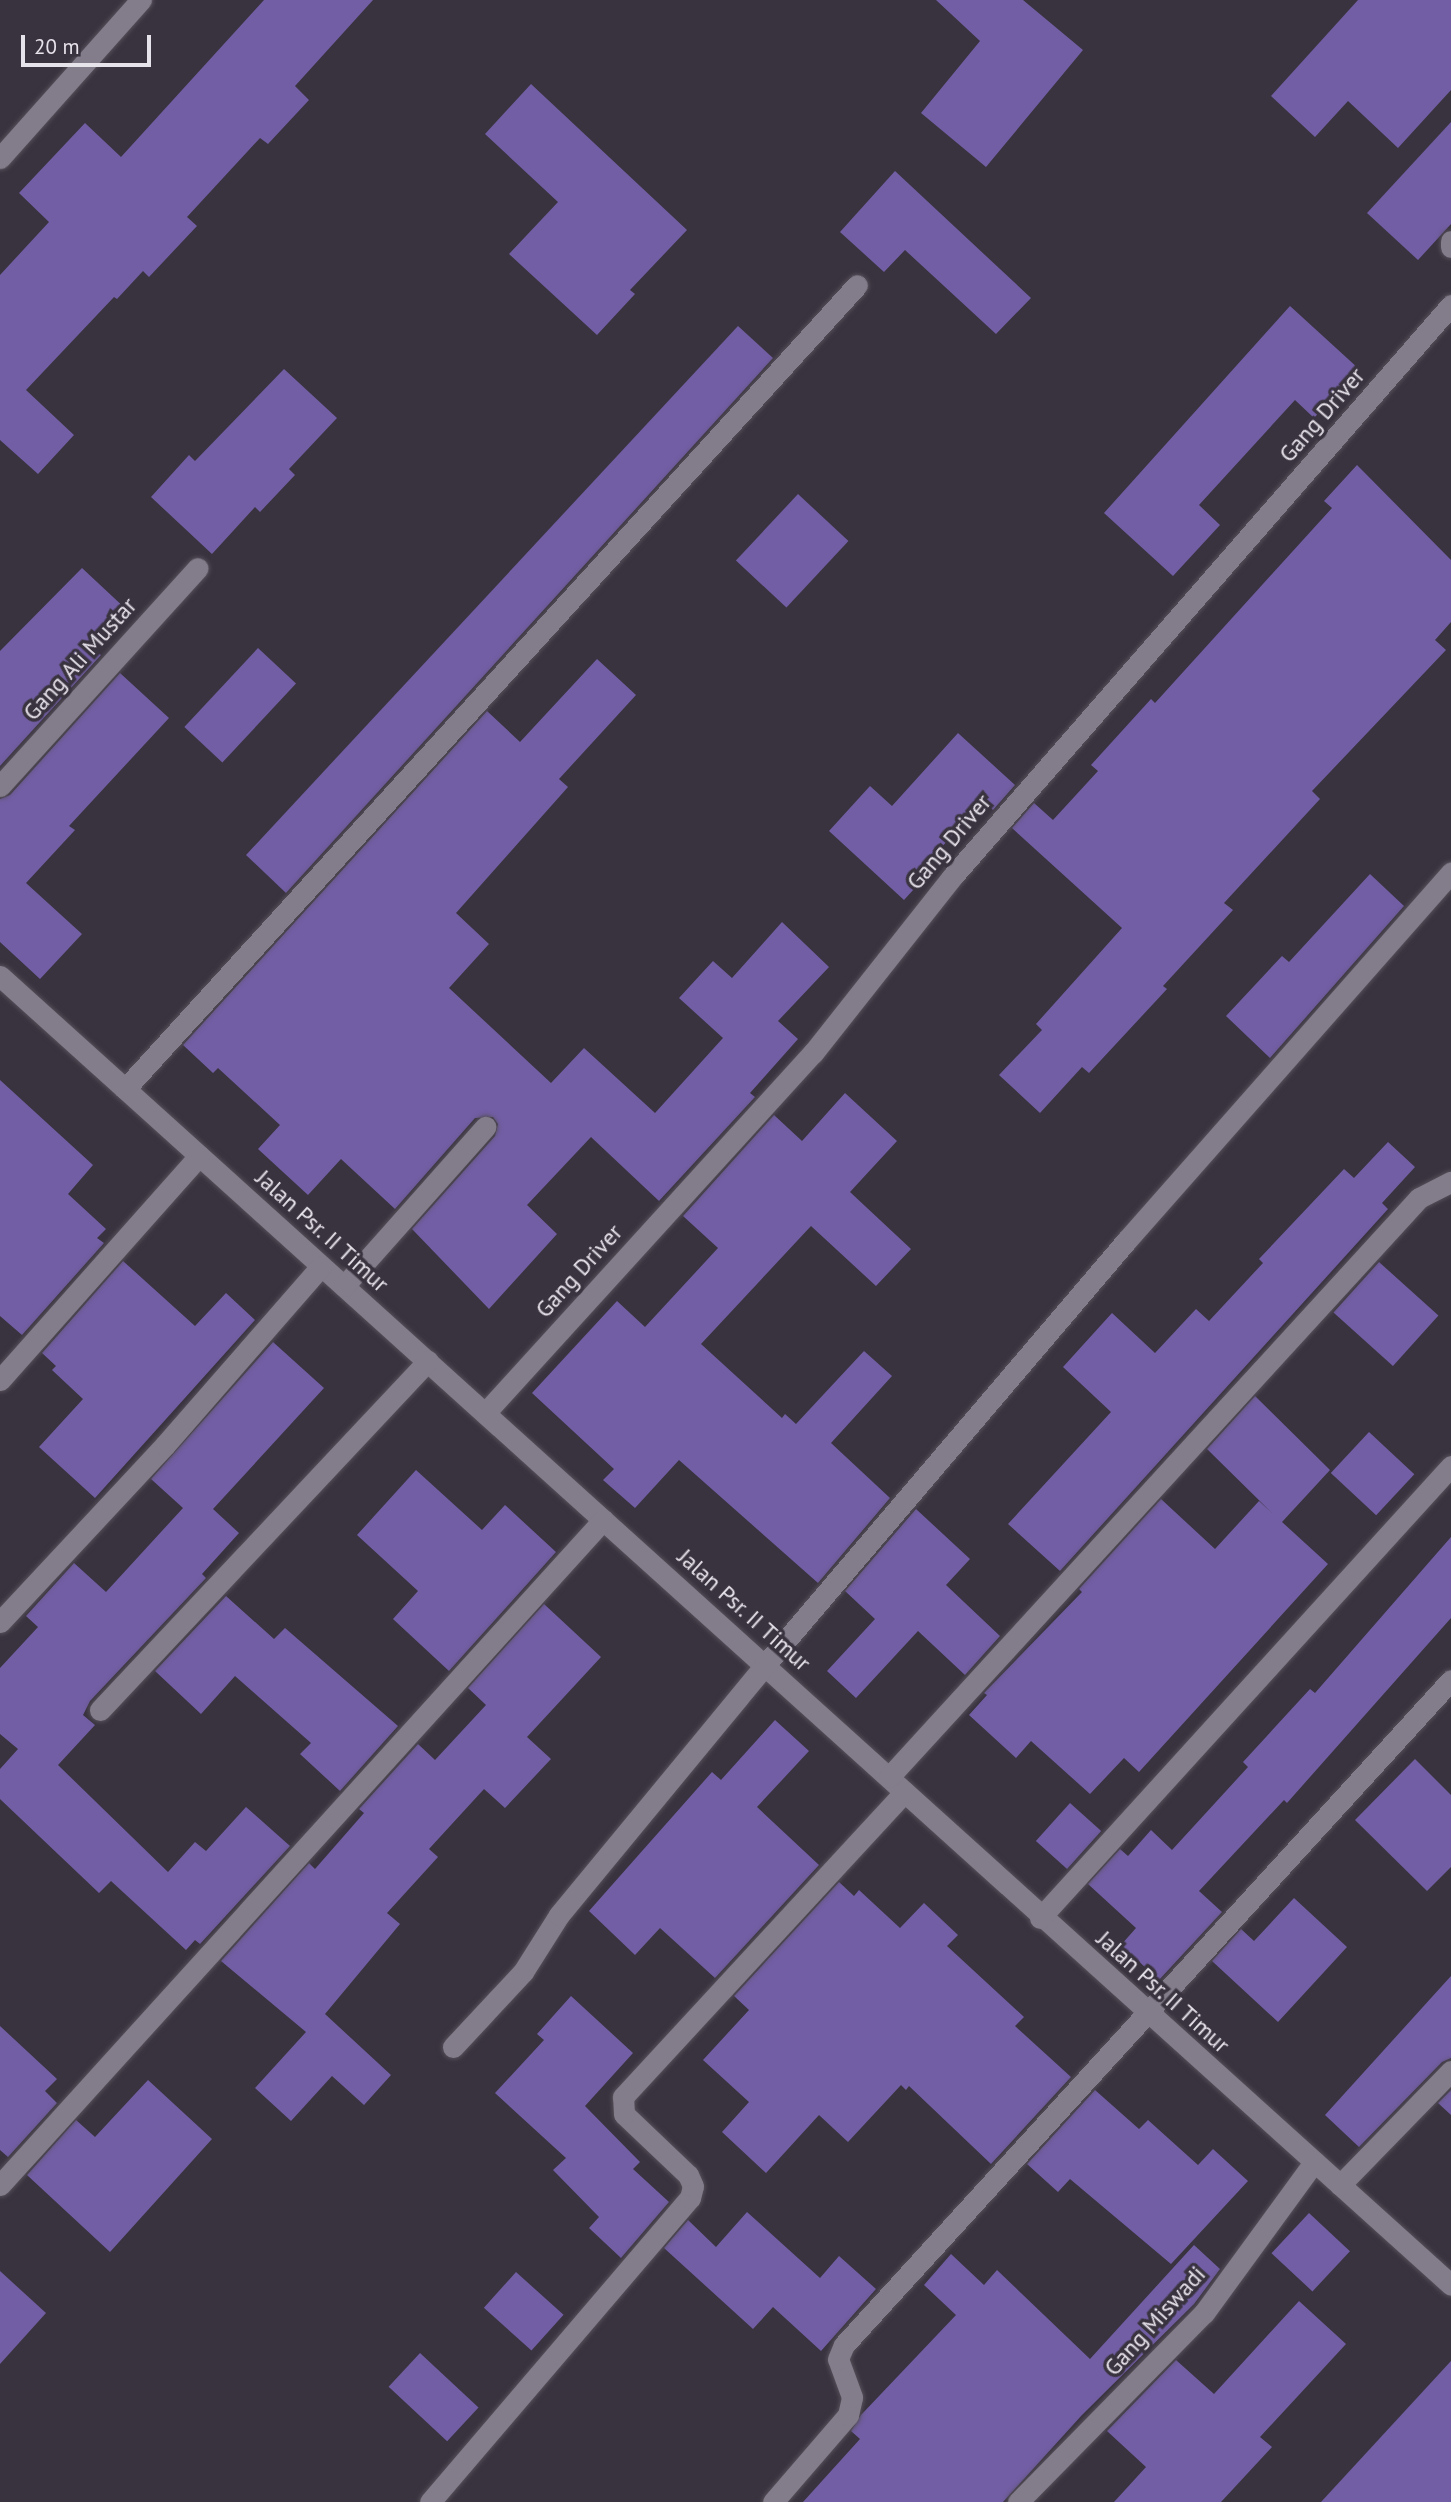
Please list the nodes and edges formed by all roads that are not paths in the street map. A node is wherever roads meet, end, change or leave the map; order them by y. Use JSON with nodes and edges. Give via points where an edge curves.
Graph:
{"nodes":[{"id":1,"x":141,"y":0,"type":"edge"},
{"id":2,"x":0,"y":158,"type":"edge"},
{"id":3,"x":1451,"y":241,"type":"edge"},
{"id":4,"x":1451,"y":247,"type":"edge"},
{"id":5,"x":857,"y":285,"type":"dead end"},
{"id":6,"x":1451,"y":305,"type":"edge"},
{"id":7,"x":198,"y":568,"type":"dead end"},
{"id":8,"x":0,"y":786,"type":"edge"},
{"id":9,"x":1451,"y":873,"type":"edge"},
{"id":10,"x":0,"y":976,"type":"edge"},
{"id":11,"x":125,"y":1089,"type":"junction"},
{"id":12,"x":485,"y":1127,"type":"dead end"},
{"id":13,"x":200,"y":1156,"type":"junction"},
{"id":14,"x":1451,"y":1182,"type":"edge"},
{"id":15,"x":321,"y":1266,"type":"junction"},
{"id":16,"x":344,"y":1286,"type":"junction"},
{"id":17,"x":428,"y":1361,"type":"junction"},
{"id":18,"x":0,"y":1380,"type":"edge"},
{"id":19,"x":486,"y":1412,"type":"junction"},
{"id":20,"x":1451,"y":1466,"type":"edge"},
{"id":21,"x":603,"y":1520,"type":"junction"},
{"id":22,"x":0,"y":1622,"type":"edge"},
{"id":23,"x":765,"y":1665,"type":"junction"},
{"id":24,"x":1451,"y":1680,"type":"edge"},
{"id":25,"x":100,"y":1710,"type":"dead end"},
{"id":26,"x":896,"y":1784,"type":"junction"},
{"id":27,"x":1040,"y":1918,"type":"junction"},
{"id":28,"x":1147,"y":2011,"type":"junction"},
{"id":29,"x":453,"y":2046,"type":"dead end"},
{"id":30,"x":1451,"y":2071,"type":"edge"},
{"id":31,"x":1314,"y":2162,"type":"junction"},
{"id":32,"x":0,"y":2185,"type":"edge"},
{"id":33,"x":1340,"y":2185,"type":"junction"},
{"id":34,"x":1451,"y":2285,"type":"edge"},
{"id":35,"x":430,"y":2502,"type":"edge"},
{"id":36,"x":773,"y":2502,"type":"edge"},
{"id":37,"x":1018,"y":2502,"type":"edge"}],
"edges":[{"from":1,"to":2,"type":"street"},
{"from":3,"to":4,"type":"street"},
{"from":5,"to":11,"type":"street"},
{"from":6,"to":19,"type":"street","name":"Gang Driver","via":[[952,877],[813,1053]]},
{"from":7,"to":8,"type":"street","name":"Gang Ali Mustar"},
{"from":9,"to":23,"type":"street","via":[[1127,1240]]},
{"from":10,"to":11,"type":"street","name":"Jalan Psr. II Timur"},
{"from":11,"to":13,"type":"street","name":"Jalan Psr. II Timur"},
{"from":12,"to":16,"type":"street"},
{"from":13,"to":15,"type":"street","name":"Jalan Psr. II Timur"},
{"from":13,"to":18,"type":"street"},
{"from":14,"to":26,"type":"street","via":[[1419,1198]]},
{"from":15,"to":16,"type":"street","name":"Jalan Psr. II Timur"},
{"from":15,"to":22,"type":"street","via":[[165,1445]]},
{"from":16,"to":17,"type":"street","name":"Jalan Psr. II Timur"},
{"from":17,"to":19,"type":"street","name":"Jalan Psr. II Timur"},
{"from":17,"to":25,"type":"street"},
{"from":19,"to":21,"type":"street","name":"Jalan Psr. II Timur"},
{"from":20,"to":27,"type":"street"},
{"from":21,"to":23,"type":"street","name":"Jalan Psr. II Timur"},
{"from":21,"to":32,"type":"street"},
{"from":23,"to":26,"type":"street","name":"Jalan Psr. II Timur"},
{"from":23,"to":29,"type":"street","via":[[559,1915],[523,1972]]},
{"from":24,"to":28,"type":"street"},
{"from":26,"to":27,"type":"street","name":"Jalan Psr. II Timur"},
{"from":26,"to":35,"type":"street","via":[[623,2097],[624,2114],[688,2175],[693,2186],[690,2197]]},
{"from":27,"to":28,"type":"street","name":"Jalan Psr. II Timur"},
{"from":28,"to":31,"type":"street","name":"Jalan Psr. II Timur"},
{"from":28,"to":36,"type":"street","via":[[844,2345],[838,2359],[852,2397],[848,2415]]},
{"from":30,"to":33,"type":"street"},
{"from":31,"to":33,"type":"street","name":"Jalan Psr. II Timur"},
{"from":31,"to":37,"type":"street","name":"Gang Miswadi","via":[[1204,2313]]},
{"from":33,"to":34,"type":"street","name":"Jalan Psr. II Timur"}]}
